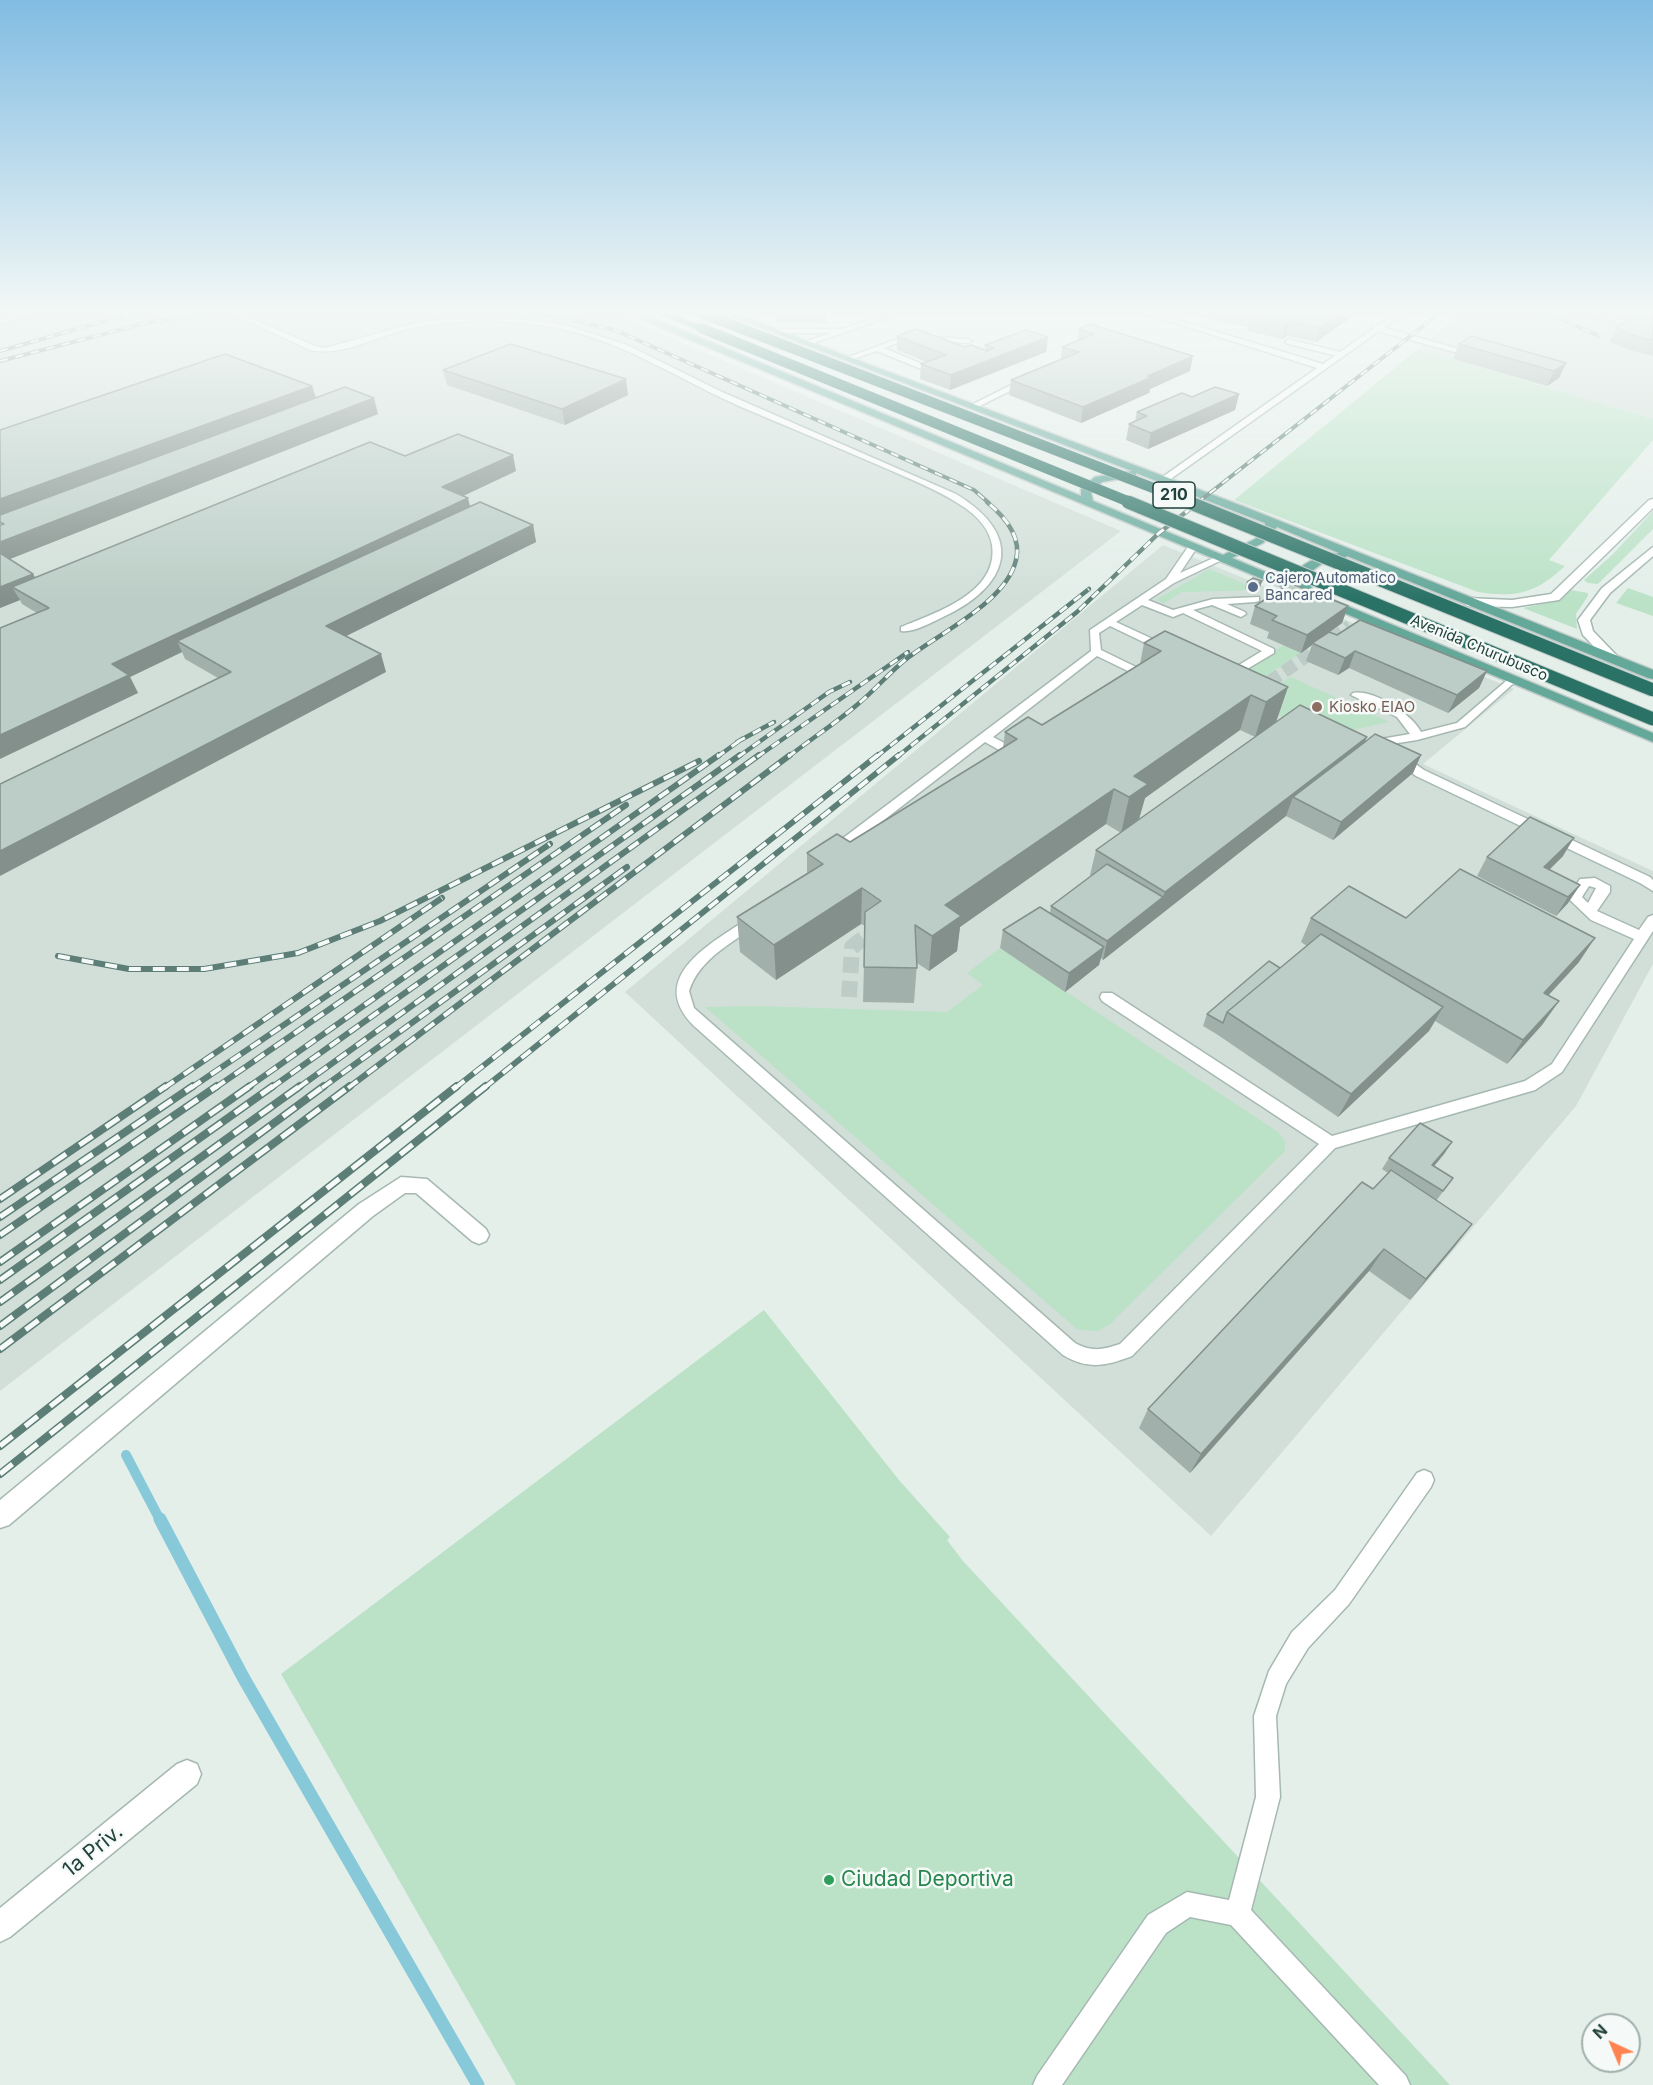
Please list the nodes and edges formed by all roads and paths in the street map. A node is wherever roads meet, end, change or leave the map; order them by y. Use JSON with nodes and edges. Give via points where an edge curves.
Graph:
{"nodes":[{"id":1,"x":749,"y":406,"type":"edge"},
{"id":2,"x":856,"y":406,"type":"edge"},
{"id":3,"x":893,"y":406,"type":"edge"},
{"id":4,"x":942,"y":406,"type":"edge"},
{"id":5,"x":1269,"y":406,"type":"edge"},
{"id":6,"x":971,"y":407,"type":"edge"},
{"id":7,"x":1151,"y":475,"type":"junction"},
{"id":8,"x":1165,"y":480,"type":"junction"},
{"id":9,"x":1653,"y":502,"type":"edge"},
{"id":10,"x":1093,"y":506,"type":"junction"},
{"id":11,"x":1271,"y":522,"type":"junction"},
{"id":12,"x":1193,"y":546,"type":"junction"},
{"id":13,"x":1653,"y":550,"type":"edge"},
{"id":14,"x":1221,"y":558,"type":"junction"},
{"id":15,"x":1361,"y":558,"type":"junction"},
{"id":16,"x":1170,"y":581,"type":"junction"},
{"id":17,"x":1585,"y":589,"type":"junction"},
{"id":18,"x":1310,"y":595,"type":"junction"},
{"id":19,"x":1255,"y":599,"type":"dead end"},
{"id":20,"x":1142,"y":602,"type":"junction"},
{"id":21,"x":1213,"y":602,"type":"junction"},
{"id":22,"x":1468,"y":602,"type":"junction"},
{"id":23,"x":1183,"y":609,"type":"junction"},
{"id":24,"x":1241,"y":614,"type":"dead end"},
{"id":25,"x":1109,"y":622,"type":"junction"},
{"id":26,"x":905,"y":629,"type":"dead end"},
{"id":27,"x":1096,"y":652,"type":"junction"},
{"id":28,"x":1176,"y":653,"type":"edge"},
{"id":29,"x":1614,"y":659,"type":"junction"},
{"id":30,"x":1216,"y":671,"type":"edge"},
{"id":31,"x":1653,"y":675,"type":"edge"},
{"id":32,"x":1512,"y":680,"type":"junction"},
{"id":33,"x":1118,"y":687,"type":"edge"},
{"id":34,"x":1653,"y":690,"type":"edge"},
{"id":35,"x":1357,"y":695,"type":"dead end"},
{"id":36,"x":1653,"y":719,"type":"edge"},
{"id":37,"x":983,"y":736,"type":"junction"},
{"id":38,"x":1417,"y":737,"type":"junction"},
{"id":39,"x":1653,"y":738,"type":"edge"},
{"id":40,"x":1390,"y":741,"type":"junction"},
{"id":41,"x":1362,"y":744,"type":"edge"},
{"id":42,"x":1012,"y":752,"type":"edge"},
{"id":43,"x":821,"y":862,"type":"edge"},
{"id":44,"x":1653,"y":887,"type":"edge"},
{"id":45,"x":1589,"y":912,"type":"dead end"},
{"id":46,"x":766,"y":913,"type":"edge"},
{"id":47,"x":1653,"y":920,"type":"edge"},
{"id":48,"x":1642,"y":937,"type":"junction"},
{"id":49,"x":1107,"y":997,"type":"dead end"},
{"id":50,"x":1330,"y":1143,"type":"junction"},
{"id":51,"x":478,"y":1234,"type":"dead end"},
{"id":52,"x":1424,"y":1480,"type":"dead end"},
{"id":53,"x":0,"y":1516,"type":"edge"},
{"id":54,"x":187,"y":1774,"type":"dead end"},
{"id":55,"x":1238,"y":1914,"type":"junction"},
{"id":56,"x":0,"y":1927,"type":"edge"},
{"id":57,"x":1046,"y":2085,"type":"edge"},
{"id":58,"x":1397,"y":2085,"type":"edge"}],
"edges":[{"from":1,"to":26,"type":"lane","via":[[952,496],[976,511],[990,528],[997,548],[992,574],[977,593],[957,608]]},
{"from":2,"to":10,"type":"main road","name":"Avenida Churubusco"},
{"from":3,"to":36,"type":"highway","name":"Avenida Churubusco","number":"210","bridge":true},
{"from":4,"to":34,"type":"highway","name":"Avenida Churubusco","number":"210","bridge":true,"via":[[1223,515]]},
{"from":5,"to":8,"type":"street"},
{"from":6,"to":7,"type":"main road"},
{"from":7,"to":8,"type":"main road"},
{"from":7,"to":10,"type":"main road","via":[[1100,478],[1085,491]]},
{"from":8,"to":11,"type":"main road"},
{"from":9,"to":17,"type":"street"},
{"from":10,"to":12,"type":"main road","name":"Avenida Churubusco"},
{"from":11,"to":14,"type":"main road","via":[[1271,529],[1258,541]]},
{"from":11,"to":15,"type":"main road"},
{"from":12,"to":14,"type":"main road","name":"Avenida Churubusco"},
{"from":12,"to":16,"type":"lane"},
{"from":13,"to":17,"type":"street"},
{"from":14,"to":16,"type":"lane"},
{"from":14,"to":18,"type":"main road","name":"Avenida Churubusco"},
{"from":15,"to":18,"type":"main road","via":[[1324,558],[1308,565],[1300,574]]},
{"from":15,"to":22,"type":"main road"},
{"from":16,"to":20,"type":"lane"},
{"from":17,"to":22,"type":"street","via":[[1534,603]]},
{"from":17,"to":29,"type":"street","via":[[1587,632]]},
{"from":18,"to":32,"type":"main road","name":"Avenida Churubusco"},
{"from":19,"to":21,"type":"lane"},
{"from":20,"to":23,"type":"lane","via":[[1173,615]]},
{"from":20,"to":25,"type":"lane"},
{"from":21,"to":23,"type":"lane"},
{"from":21,"to":24,"type":"lane"},
{"from":22,"to":29,"type":"main road"},
{"from":23,"to":30,"type":"lane","via":[[1270,651],[1231,673]]},
{"from":25,"to":27,"type":"lane","via":[[1094,633]]},
{"from":25,"to":28,"type":"lane"},
{"from":27,"to":33,"type":"lane","via":[[1136,673]]},
{"from":27,"to":37,"type":"lane"},
{"from":29,"to":31,"type":"main road"},
{"from":32,"to":38,"type":"lane","via":[[1461,725]]},
{"from":32,"to":39,"type":"main road","name":"Avenida Churubusco"},
{"from":35,"to":38,"type":"lane","via":[[1401,714],[1410,721]]},
{"from":37,"to":42,"type":"lane"},
{"from":37,"to":43,"type":"lane"},
{"from":38,"to":40,"type":"lane"},
{"from":40,"to":41,"type":"lane"},
{"from":40,"to":44,"type":"lane","via":[[1395,752],[1420,772]]},
{"from":45,"to":48,"type":"lane"},
{"from":46,"to":50,"type":"lane","via":[[687,973],[682,996],[685,1006],[1082,1357],[1103,1359],[1126,1350]]},
{"from":47,"to":48,"type":"lane"},
{"from":48,"to":50,"type":"lane","via":[[1557,1068],[1543,1079]]},
{"from":49,"to":50,"type":"lane"},
{"from":51,"to":53,"type":"street","via":[[420,1185],[401,1185],[366,1210]]},
{"from":52,"to":55,"type":"lane","via":[[1342,1597],[1300,1640],[1276,1679],[1265,1716],[1268,1797]]},
{"from":54,"to":56,"type":"street","name":"1a Priv."},
{"from":55,"to":57,"type":"lane","via":[[1187,1904],[1158,1924]]},
{"from":55,"to":58,"type":"lane"}]}
